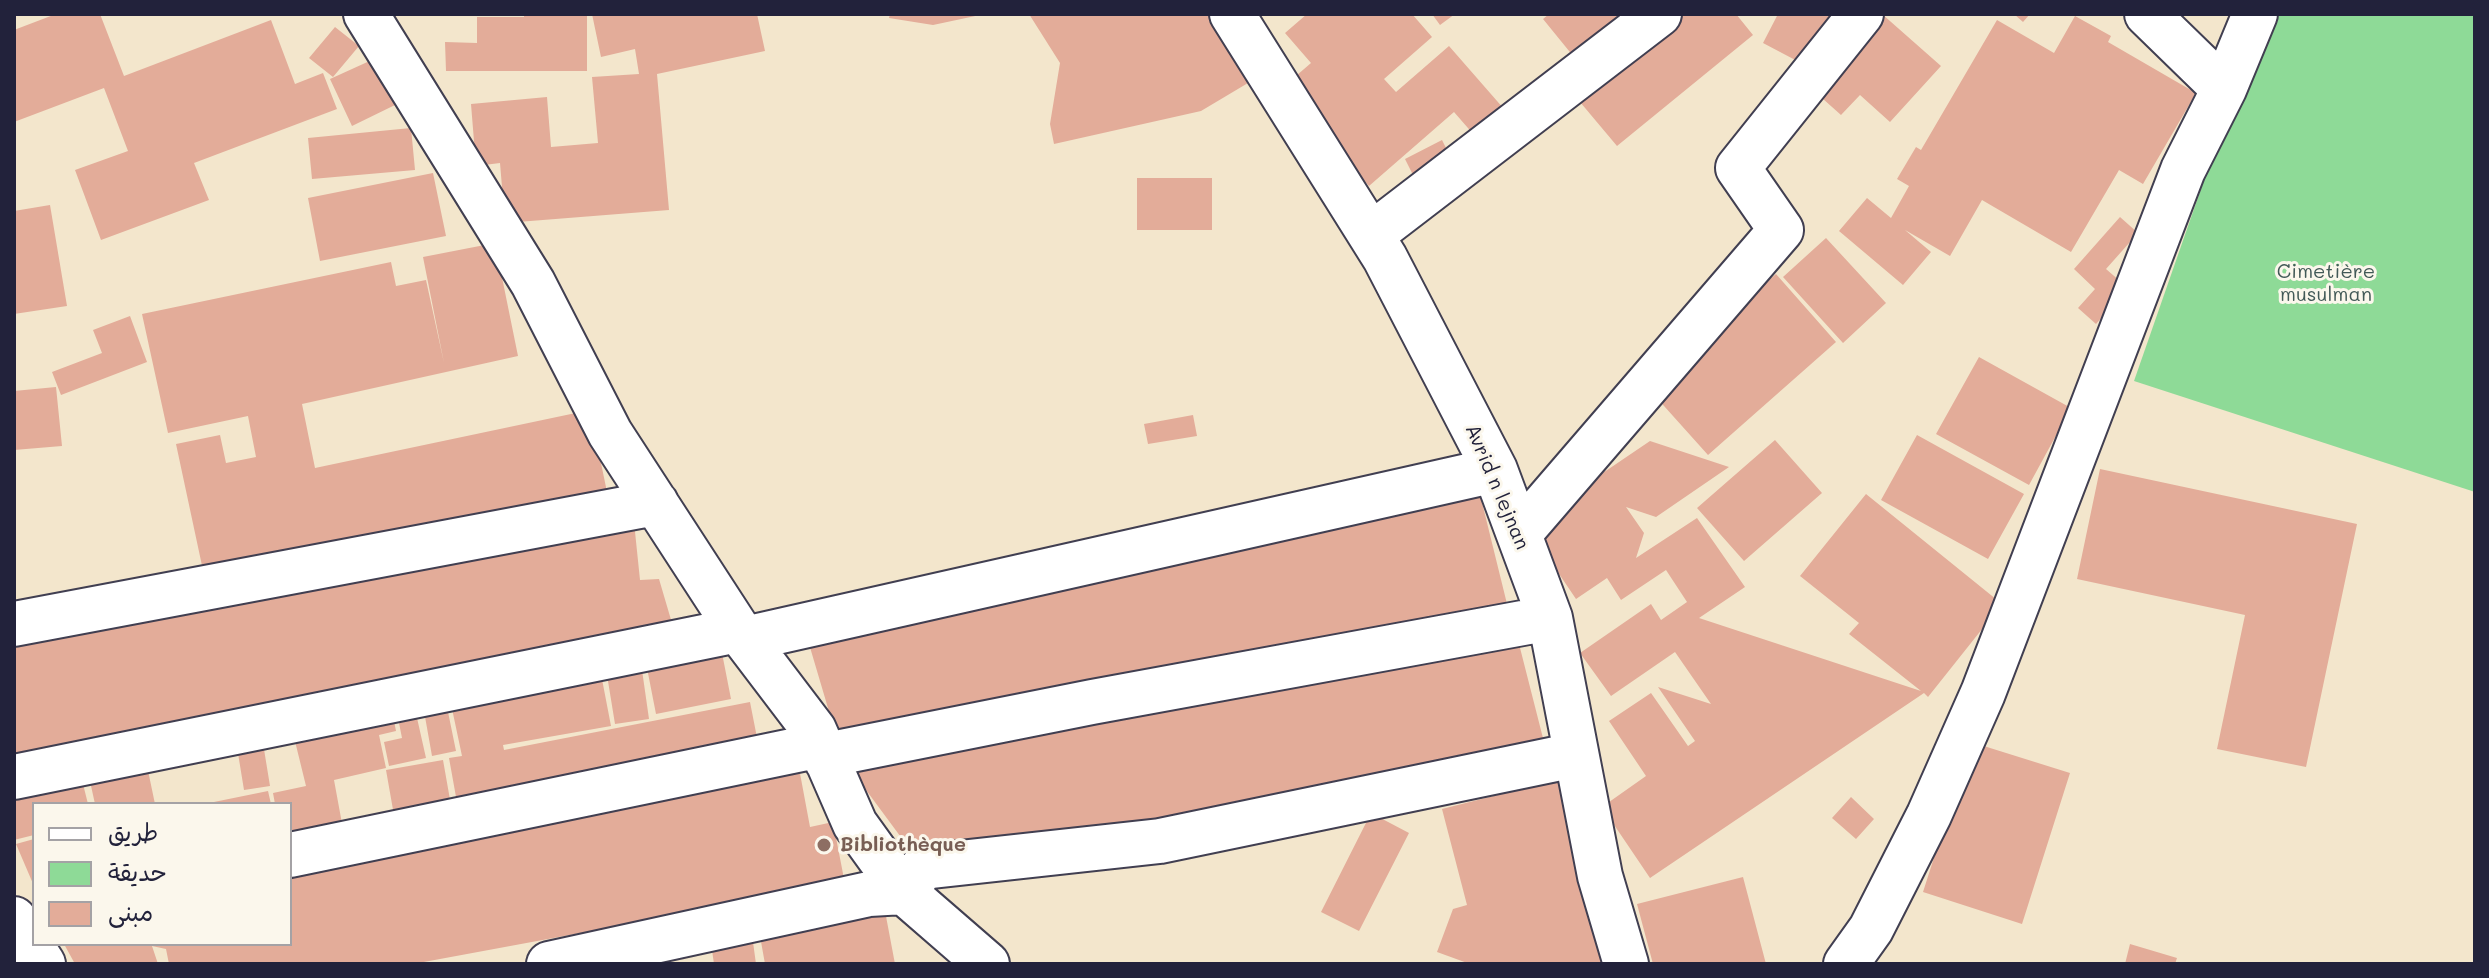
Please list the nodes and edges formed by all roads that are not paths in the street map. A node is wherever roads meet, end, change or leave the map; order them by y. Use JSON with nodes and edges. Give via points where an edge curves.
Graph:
{"nodes":[{"id":1,"x":366,"y":14,"type":"edge"},
{"id":2,"x":1659,"y":14,"type":"edge"},
{"id":3,"x":1861,"y":14,"type":"edge"},
{"id":4,"x":2147,"y":14,"type":"edge"},
{"id":5,"x":2255,"y":14,"type":"edge"},
{"id":6,"x":1249,"y":20,"type":"edge"},
{"id":7,"x":2224,"y":89,"type":"junction"},
{"id":8,"x":1371,"y":235,"type":"junction"},
{"id":9,"x":1495,"y":470,"type":"junction"},
{"id":10,"x":656,"y":503,"type":"junction"},
{"id":11,"x":1519,"y":534,"type":"junction"},
{"id":12,"x":1550,"y":618,"type":"junction"},
{"id":13,"x":14,"y":624,"type":"edge"},
{"id":14,"x":742,"y":634,"type":"junction"},
{"id":15,"x":824,"y":753,"type":"junction"},
{"id":16,"x":1575,"y":755,"type":"junction"},
{"id":17,"x":14,"y":777,"type":"edge"},
{"id":18,"x":292,"y":855,"type":"edge"},
{"id":19,"x":904,"y":892,"type":"junction"},
{"id":20,"x":14,"y":919,"type":"edge"},
{"id":21,"x":43,"y":964,"type":"edge"},
{"id":22,"x":549,"y":964,"type":"edge"},
{"id":23,"x":987,"y":964,"type":"edge"},
{"id":24,"x":1626,"y":964,"type":"edge"},
{"id":25,"x":1846,"y":964,"type":"edge"}],
"edges":[{"from":1,"to":10,"type":"street","via":[[533,283],[610,433]]},
{"from":2,"to":8,"type":"street"},
{"from":3,"to":11,"type":"street","via":[[1738,168],[1781,230]]},
{"from":4,"to":7,"type":"street"},
{"from":5,"to":7,"type":"street"},
{"from":6,"to":8,"type":"street","name":"Avrid n lejnan"},
{"from":7,"to":25,"type":"street","via":[[2183,170],[1983,693],[1929,815],[1871,929]]},
{"from":8,"to":9,"type":"street","name":"Avrid n lejnan"},
{"from":9,"to":11,"type":"street","name":"Avrid n lejnan"},
{"from":9,"to":14,"type":"street"},
{"from":10,"to":13,"type":"street"},
{"from":10,"to":14,"type":"street"},
{"from":11,"to":12,"type":"street","name":"Avrid n lejnan"},
{"from":12,"to":15,"type":"street"},
{"from":12,"to":16,"type":"street","name":"Avrid n lejnan"},
{"from":14,"to":15,"type":"street","via":[[814,730]]},
{"from":14,"to":17,"type":"street"},
{"from":15,"to":18,"type":"street"},
{"from":15,"to":19,"type":"street","via":[[855,824]]},
{"from":16,"to":19,"type":"street","via":[[1160,841],[923,867]]},
{"from":16,"to":24,"type":"street","name":"Avrid n lejnan","via":[[1600,876]]},
{"from":19,"to":22,"type":"street","via":[[869,894]]},
{"from":19,"to":23,"type":"street"},
{"from":20,"to":21,"type":"street"}]}
